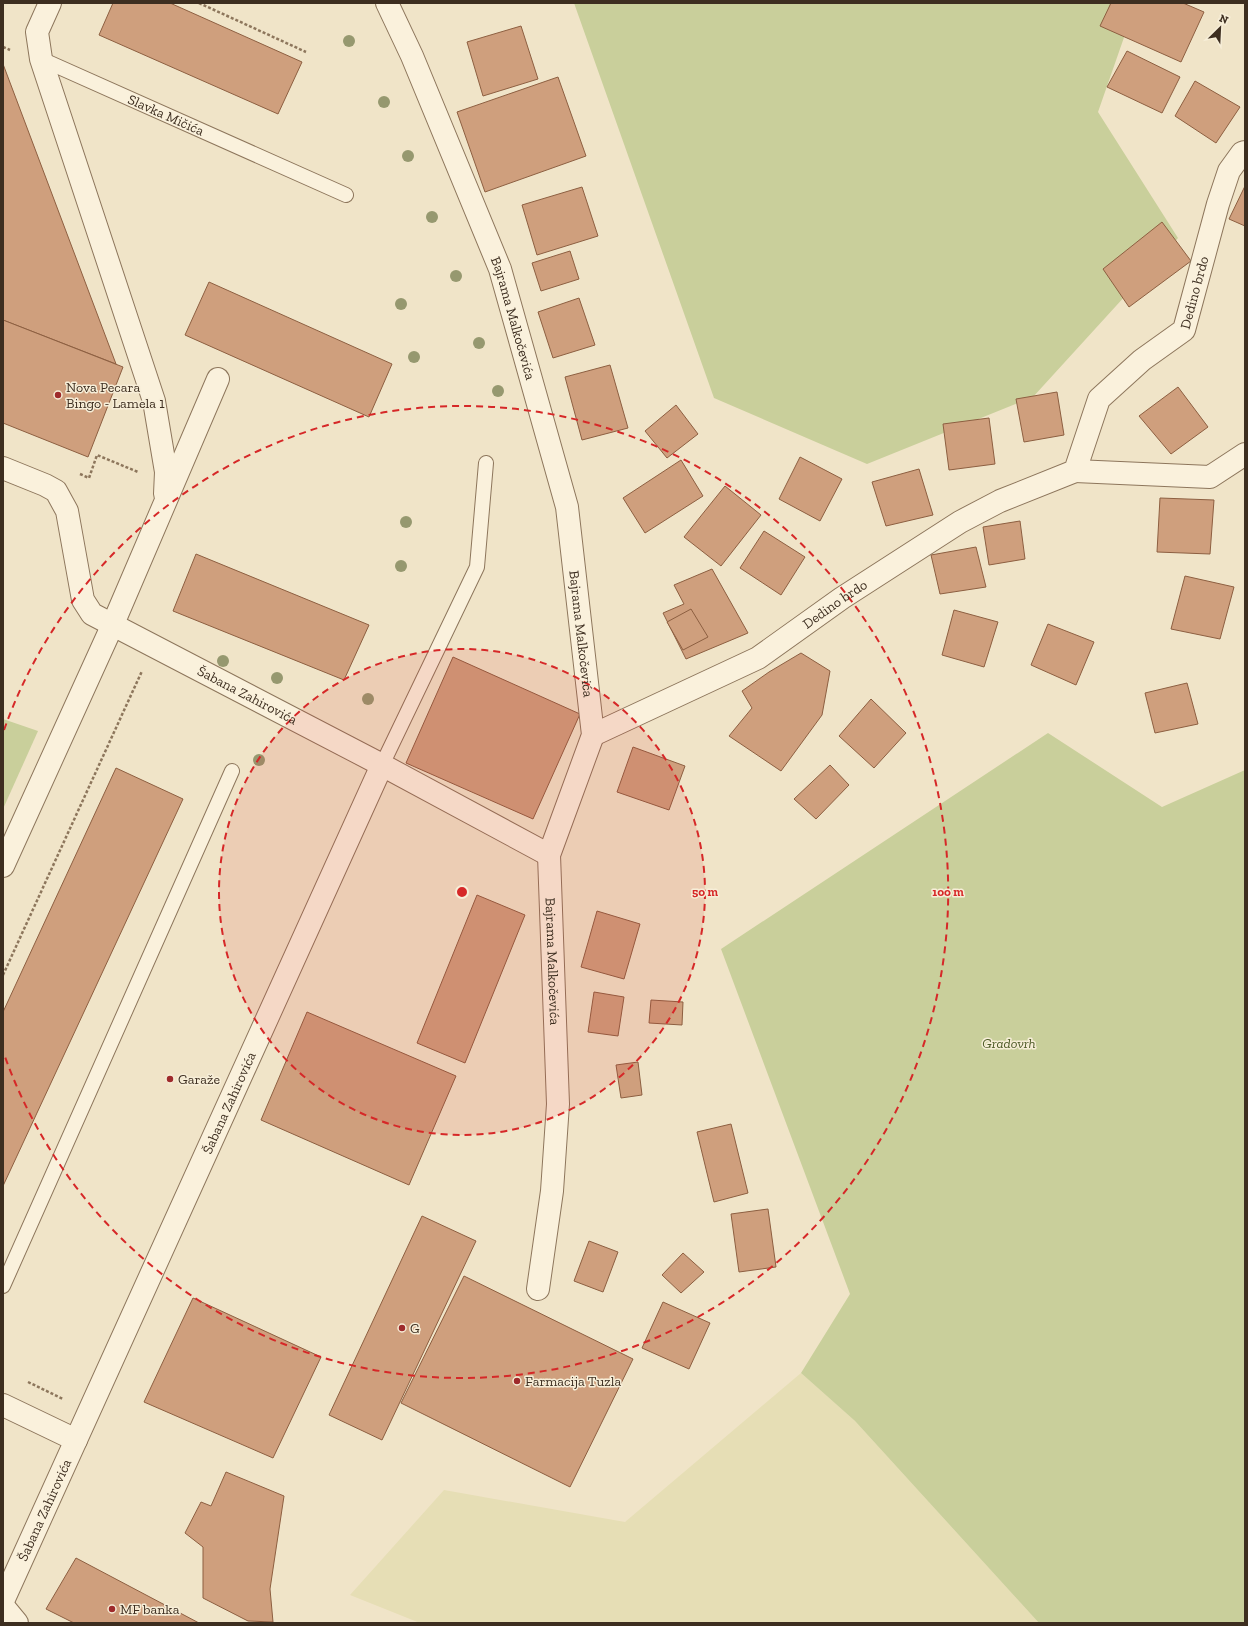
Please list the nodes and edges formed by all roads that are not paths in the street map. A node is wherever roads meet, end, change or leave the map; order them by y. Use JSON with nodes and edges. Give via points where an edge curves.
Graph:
{"nodes":[{"id":1,"x":50,"y":3,"type":"edge"},
{"id":2,"x":387,"y":3,"type":"edge"},
{"id":3,"x":41,"y":59,"type":"junction"},
{"id":4,"x":1245,"y":152,"type":"edge"},
{"id":5,"x":346,"y":195,"type":"dead end"},
{"id":6,"x":218,"y":379,"type":"dead end"},
{"id":7,"x":1245,"y":454,"type":"edge"},
{"id":8,"x":486,"y":463,"type":"dead end"},
{"id":9,"x":3,"y":468,"type":"edge"},
{"id":10,"x":1075,"y":471,"type":"junction"},
{"id":11,"x":165,"y":494,"type":"junction"},
{"id":12,"x":113,"y":624,"type":"junction"},
{"id":13,"x":592,"y":736,"type":"junction"},
{"id":14,"x":382,"y":765,"type":"junction"},
{"id":15,"x":232,"y":771,"type":"dead end"},
{"id":16,"x":549,"y":855,"type":"junction"},
{"id":17,"x":3,"y":866,"type":"edge"},
{"id":18,"x":3,"y":1286,"type":"edge"},
{"id":19,"x":538,"y":1289,"type":"dead end"},
{"id":20,"x":3,"y":1405,"type":"edge"},
{"id":21,"x":76,"y":1440,"type":"junction"},
{"id":22,"x":3,"y":1601,"type":"edge"},
{"id":23,"x":3,"y":1606,"type":"edge"},
{"id":24,"x":17,"y":1623,"type":"edge"}],
"edges":[{"from":1,"to":3,"type":"street","via":[[37,32]]},
{"from":2,"to":13,"type":"street","name":"Bajrama Malkočevića","via":[[412,56],[500,269],[540,409],[567,507]]},
{"from":3,"to":5,"type":"lane","name":"Slavka Mičića"},
{"from":3,"to":11,"type":"street","via":[[154,401],[166,472]]},
{"from":4,"to":10,"type":"street","name":"Dedino brdo","via":[[1229,171],[1184,330],[1142,360],[1099,399]]},
{"from":6,"to":11,"type":"street"},
{"from":7,"to":10,"type":"street","name":"Dedino brdo","via":[[1210,477]]},
{"from":8,"to":14,"type":"lane","via":[[476,567]]},
{"from":9,"to":12,"type":"street","name":"Šabana Zahirovića","via":[[56,492],[67,511],[83,600],[92,614]]},
{"from":10,"to":13,"type":"street","name":"Dedino brdo","via":[[1000,501],[960,522],[848,594],[758,658]]},
{"from":11,"to":12,"type":"street"},
{"from":12,"to":14,"type":"street","name":"Šabana Zahirovića"},
{"from":12,"to":17,"type":"street"},
{"from":13,"to":16,"type":"street","name":"Bajrama Malkočevića"},
{"from":14,"to":16,"type":"street","name":"Šabana Zahirovića"},
{"from":14,"to":21,"type":"street","name":"Šabana Zahirovića"},
{"from":15,"to":18,"type":"lane"},
{"from":16,"to":19,"type":"street","name":"Bajrama Malkočevića","via":[[558,1104],[552,1191]]},
{"from":20,"to":21,"type":"street"},
{"from":21,"to":22,"type":"street","name":"Šabana Zahirovića"},
{"from":23,"to":24,"type":"street"}]}
